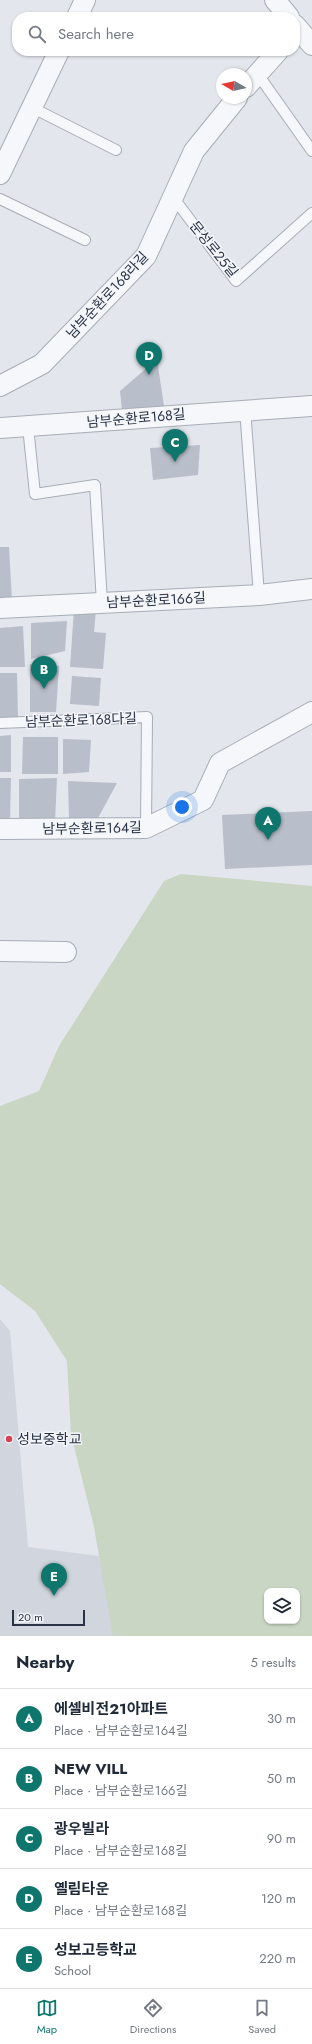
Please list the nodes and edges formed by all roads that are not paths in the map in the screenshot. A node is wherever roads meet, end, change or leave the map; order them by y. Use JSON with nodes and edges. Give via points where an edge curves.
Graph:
{"nodes":[{"id":1,"x":85,"y":0,"type":"edge"},
{"id":2,"x":275,"y":0,"type":"edge"},
{"id":3,"x":79,"y":12,"type":"edge"},
{"id":4,"x":284,"y":12,"type":"edge"},
{"id":5,"x":300,"y":32,"type":"edge"},
{"id":6,"x":312,"y":45,"type":"edge"},
{"id":7,"x":57,"y":56,"type":"edge"},
{"id":8,"x":274,"y":56,"type":"edge"},
{"id":9,"x":252,"y":80,"type":"edge"},
{"id":10,"x":232,"y":104,"type":"edge"},
{"id":11,"x":31,"y":107,"type":"junction"},
{"id":12,"x":116,"y":150,"type":"dead end"},
{"id":13,"x":312,"y":151,"type":"edge"},
{"id":14,"x":0,"y":174,"type":"edge"},
{"id":15,"x":173,"y":197,"type":"junction"},
{"id":16,"x":0,"y":199,"type":"edge"},
{"id":17,"x":312,"y":213,"type":"edge"},
{"id":18,"x":86,"y":240,"type":"dead end"},
{"id":19,"x":0,"y":386,"type":"edge"},
{"id":20,"x":312,"y":406,"type":"edge"},
{"id":21,"x":245,"y":409,"type":"junction"},
{"id":22,"x":28,"y":427,"type":"junction"},
{"id":23,"x":0,"y":428,"type":"edge"},
{"id":24,"x":312,"y":589,"type":"edge"},
{"id":25,"x":259,"y":595,"type":"junction"},
{"id":26,"x":102,"y":603,"type":"junction"},
{"id":27,"x":0,"y":608,"type":"edge"},
{"id":28,"x":312,"y":712,"type":"edge"},
{"id":29,"x":0,"y":723,"type":"edge"},
{"id":30,"x":146,"y":828,"type":"junction"},
{"id":31,"x":0,"y":829,"type":"edge"},
{"id":32,"x":0,"y":951,"type":"edge"},
{"id":33,"x":66,"y":952,"type":"dead end"}],
"edges":[{"from":1,"to":3,"type":"street"},
{"from":2,"to":4,"type":"street"},
{"from":5,"to":6,"type":"street"},
{"from":7,"to":11,"type":"street"},
{"from":8,"to":9,"type":"street"},
{"from":9,"to":13,"type":"lane"},
{"from":10,"to":15,"type":"street","name":"남부순환로168라길","via":[[194,151]]},
{"from":11,"to":12,"type":"lane"},
{"from":11,"to":14,"type":"street"},
{"from":15,"to":17,"type":"lane","name":"문성로25길","via":[[236,281]]},
{"from":15,"to":19,"type":"street","name":"남부순환로168라길","via":[[146,256],[42,364]]},
{"from":16,"to":18,"type":"lane"},
{"from":20,"to":21,"type":"street","name":"남부순환로168길"},
{"from":21,"to":22,"type":"street","name":"남부순환로168길"},
{"from":21,"to":25,"type":"lane"},
{"from":22,"to":23,"type":"street","name":"남부순환로168길"},
{"from":22,"to":26,"type":"lane","via":[[35,494],[95,485]]},
{"from":24,"to":25,"type":"street","name":"남부순환로166길"},
{"from":25,"to":26,"type":"street","name":"남부순환로166길"},
{"from":26,"to":27,"type":"street","name":"남부순환로166길"},
{"from":28,"to":30,"type":"street","name":"남부순환로164길","via":[[220,763],[203,800]]},
{"from":29,"to":30,"type":"lane","name":"남부순환로168다길","via":[[147,717]]},
{"from":30,"to":31,"type":"street","name":"남부순환로164길"},
{"from":32,"to":33,"type":"street"}]}
